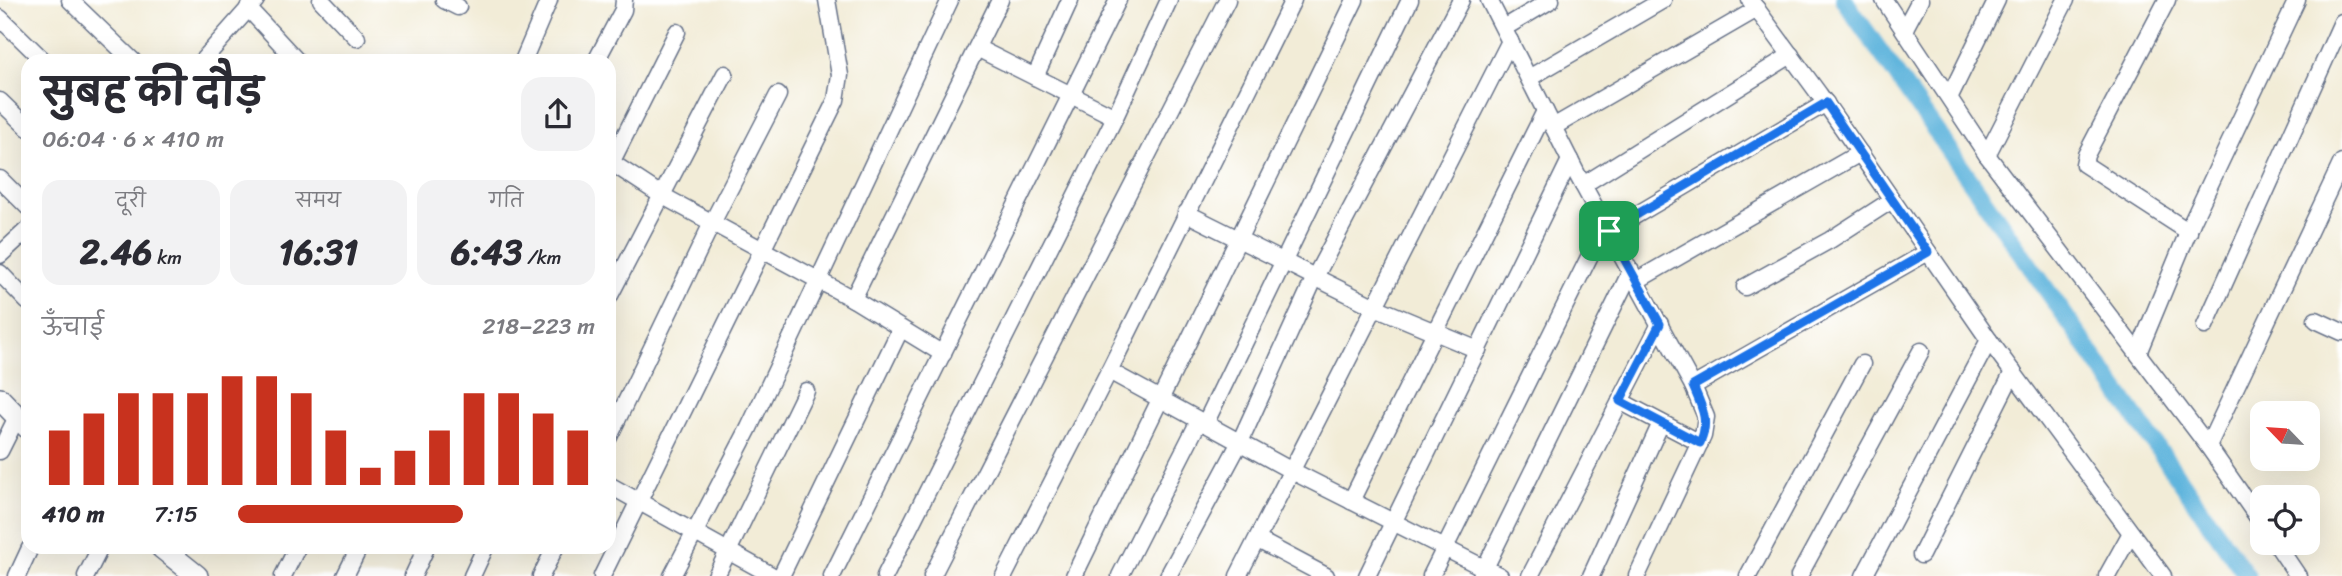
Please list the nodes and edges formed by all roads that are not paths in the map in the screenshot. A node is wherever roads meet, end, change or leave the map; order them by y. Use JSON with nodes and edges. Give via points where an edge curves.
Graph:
{"nodes":[{"id":1,"x":70,"y":0,"type":"edge"},
{"id":2,"x":321,"y":0,"type":"edge"},
{"id":3,"x":549,"y":0,"type":"edge"},
{"id":4,"x":624,"y":0,"type":"edge"},
{"id":5,"x":827,"y":0,"type":"edge"},
{"id":6,"x":950,"y":0,"type":"edge"},
{"id":7,"x":1000,"y":0,"type":"edge"},
{"id":8,"x":1070,"y":0,"type":"edge"},
{"id":9,"x":1118,"y":0,"type":"edge"},
{"id":10,"x":1169,"y":0,"type":"edge"},
{"id":11,"x":1227,"y":0,"type":"edge"},
{"id":12,"x":1293,"y":0,"type":"edge"},
{"id":13,"x":1355,"y":0,"type":"edge"},
{"id":14,"x":1410,"y":0,"type":"edge"},
{"id":15,"x":1461,"y":0,"type":"edge"},
{"id":16,"x":1489,"y":0,"type":"edge"},
{"id":17,"x":1551,"y":0,"type":"edge"},
{"id":18,"x":1663,"y":0,"type":"edge"},
{"id":19,"x":1884,"y":0,"type":"edge"},
{"id":20,"x":1920,"y":0,"type":"edge"},
{"id":21,"x":1997,"y":0,"type":"edge"},
{"id":22,"x":2066,"y":0,"type":"edge"},
{"id":23,"x":2167,"y":0,"type":"edge"},
{"id":24,"x":2297,"y":0,"type":"edge"},
{"id":25,"x":252,"y":4,"type":"edge"},
{"id":26,"x":1753,"y":5,"type":"edge"},
{"id":27,"x":0,"y":18,"type":"edge"},
{"id":28,"x":2342,"y":22,"type":"edge"},
{"id":29,"x":1905,"y":28,"type":"junction"},
{"id":30,"x":677,"y":32,"type":"dead end"},
{"id":31,"x":1507,"y":34,"type":"junction"},
{"id":32,"x":357,"y":38,"type":"dead end"},
{"id":33,"x":977,"y":48,"type":"junction"},
{"id":34,"x":37,"y":54,"type":"edge"},
{"id":35,"x":126,"y":54,"type":"edge"},
{"id":36,"x":214,"y":54,"type":"edge"},
{"id":37,"x":291,"y":54,"type":"edge"},
{"id":38,"x":526,"y":54,"type":"edge"},
{"id":39,"x":600,"y":54,"type":"edge"},
{"id":40,"x":1791,"y":55,"type":"junction"},
{"id":41,"x":725,"y":74,"type":"dead end"},
{"id":42,"x":1035,"y":77,"type":"junction"},
{"id":43,"x":1529,"y":78,"type":"junction"},
{"id":44,"x":1070,"y":93,"type":"junction"},
{"id":45,"x":778,"y":95,"type":"dead end"},
{"id":46,"x":1950,"y":96,"type":"junction"},
{"id":47,"x":0,"y":101,"type":"edge"},
{"id":48,"x":1826,"y":103,"type":"junction"},
{"id":49,"x":1545,"y":111,"type":"junction"},
{"id":50,"x":1115,"y":117,"type":"junction"},
{"id":51,"x":21,"y":121,"type":"edge"},
{"id":52,"x":1553,"y":127,"type":"junction"},
{"id":53,"x":616,"y":152,"type":"edge"},
{"id":54,"x":1860,"y":153,"type":"junction"},
{"id":55,"x":1987,"y":155,"type":"junction"},
{"id":56,"x":1570,"y":160,"type":"junction"},
{"id":57,"x":2342,"y":162,"type":"edge"},
{"id":58,"x":616,"y":168,"type":"edge"},
{"id":59,"x":0,"y":179,"type":"edge"},
{"id":60,"x":1583,"y":185,"type":"junction"},
{"id":61,"x":2336,"y":191,"type":"edge"},
{"id":62,"x":661,"y":195,"type":"junction"},
{"id":63,"x":21,"y":200,"type":"edge"},
{"id":64,"x":1892,"y":200,"type":"junction"},
{"id":65,"x":1186,"y":213,"type":"junction"},
{"id":66,"x":712,"y":223,"type":"junction"},
{"id":67,"x":1607,"y":228,"type":"junction"},
{"id":68,"x":2189,"y":232,"type":"junction"},
{"id":69,"x":21,"y":236,"type":"edge"},
{"id":70,"x":1238,"y":237,"type":"junction"},
{"id":71,"x":761,"y":250,"type":"junction"},
{"id":72,"x":1928,"y":252,"type":"junction"},
{"id":73,"x":0,"y":255,"type":"edge"},
{"id":74,"x":1283,"y":259,"type":"junction"},
{"id":75,"x":0,"y":273,"type":"edge"},
{"id":76,"x":1634,"y":276,"type":"junction"},
{"id":77,"x":1315,"y":277,"type":"junction"},
{"id":78,"x":818,"y":280,"type":"junction"},
{"id":79,"x":616,"y":283,"type":"edge"},
{"id":80,"x":1745,"y":287,"type":"dead end"},
{"id":81,"x":21,"y":295,"type":"edge"},
{"id":82,"x":853,"y":299,"type":"junction"},
{"id":83,"x":1375,"y":307,"type":"junction"},
{"id":84,"x":2316,"y":320,"type":"dead end"},
{"id":85,"x":1660,"y":324,"type":"junction"},
{"id":86,"x":2205,"y":326,"type":"dead end"},
{"id":87,"x":900,"y":330,"type":"junction"},
{"id":88,"x":2342,"y":332,"type":"edge"},
{"id":89,"x":1435,"y":333,"type":"junction"},
{"id":90,"x":1989,"y":340,"type":"junction"},
{"id":91,"x":1478,"y":350,"type":"junction"},
{"id":92,"x":1920,"y":351,"type":"dead end"},
{"id":93,"x":2137,"y":353,"type":"junction"},
{"id":94,"x":943,"y":355,"type":"junction"},
{"id":95,"x":1862,"y":365,"type":"dead end"},
{"id":96,"x":1109,"y":371,"type":"junction"},
{"id":97,"x":2013,"y":372,"type":"junction"},
{"id":98,"x":1693,"y":386,"type":"junction"},
{"id":99,"x":806,"y":391,"type":"dead end"},
{"id":100,"x":0,"y":399,"type":"edge"},
{"id":101,"x":1159,"y":400,"type":"junction"},
{"id":102,"x":1620,"y":401,"type":"junction"},
{"id":103,"x":21,"y":421,"type":"edge"},
{"id":104,"x":616,"y":422,"type":"edge"},
{"id":105,"x":1202,"y":423,"type":"junction"},
{"id":106,"x":1661,"y":423,"type":"junction"},
{"id":107,"x":21,"y":425,"type":"edge"},
{"id":108,"x":1240,"y":442,"type":"junction"},
{"id":109,"x":1700,"y":443,"type":"junction"},
{"id":110,"x":2208,"y":446,"type":"junction"},
{"id":111,"x":0,"y":451,"type":"edge"},
{"id":112,"x":1292,"y":471,"type":"junction"},
{"id":113,"x":616,"y":489,"type":"edge"},
{"id":114,"x":1351,"y":501,"type":"junction"},
{"id":115,"x":639,"y":502,"type":"junction"},
{"id":116,"x":2250,"y":506,"type":"edge"},
{"id":117,"x":1395,"y":523,"type":"junction"},
{"id":118,"x":695,"y":533,"type":"junction"},
{"id":119,"x":2131,"y":533,"type":"junction"},
{"id":120,"x":1258,"y":541,"type":"junction"},
{"id":121,"x":616,"y":548,"type":"edge"},
{"id":122,"x":1445,"y":548,"type":"junction"},
{"id":123,"x":729,"y":550,"type":"junction"},
{"id":124,"x":27,"y":554,"type":"edge"},
{"id":125,"x":97,"y":554,"type":"edge"},
{"id":126,"x":166,"y":554,"type":"edge"},
{"id":127,"x":294,"y":554,"type":"edge"},
{"id":128,"x":356,"y":554,"type":"edge"},
{"id":129,"x":423,"y":554,"type":"edge"},
{"id":130,"x":482,"y":554,"type":"edge"},
{"id":131,"x":552,"y":554,"type":"edge"},
{"id":132,"x":613,"y":554,"type":"edge"},
{"id":133,"x":1921,"y":555,"type":"dead end"},
{"id":134,"x":2284,"y":555,"type":"edge"},
{"id":135,"x":175,"y":569,"type":"edge"},
{"id":136,"x":1483,"y":572,"type":"edge"},
{"id":137,"x":17,"y":576,"type":"edge"},
{"id":138,"x":86,"y":576,"type":"edge"},
{"id":139,"x":197,"y":576,"type":"edge"},
{"id":140,"x":283,"y":576,"type":"edge"},
{"id":141,"x":345,"y":576,"type":"edge"},
{"id":142,"x":413,"y":576,"type":"edge"},
{"id":143,"x":472,"y":576,"type":"edge"},
{"id":144,"x":541,"y":576,"type":"edge"},
{"id":145,"x":602,"y":576,"type":"edge"},
{"id":146,"x":672,"y":576,"type":"edge"},
{"id":147,"x":716,"y":576,"type":"edge"},
{"id":148,"x":773,"y":576,"type":"edge"},
{"id":149,"x":781,"y":576,"type":"edge"},
{"id":150,"x":832,"y":576,"type":"edge"},
{"id":151,"x":885,"y":576,"type":"edge"},
{"id":152,"x":932,"y":576,"type":"edge"},
{"id":153,"x":1004,"y":576,"type":"edge"},
{"id":154,"x":1074,"y":576,"type":"edge"},
{"id":155,"x":1120,"y":576,"type":"edge"},
{"id":156,"x":1168,"y":576,"type":"edge"},
{"id":157,"x":1238,"y":576,"type":"edge"},
{"id":158,"x":1326,"y":576,"type":"edge"},
{"id":159,"x":1367,"y":576,"type":"edge"},
{"id":160,"x":1431,"y":576,"type":"edge"},
{"id":161,"x":1500,"y":576,"type":"edge"},
{"id":162,"x":1530,"y":576,"type":"edge"},
{"id":163,"x":1591,"y":576,"type":"edge"},
{"id":164,"x":1637,"y":576,"type":"edge"},
{"id":165,"x":1748,"y":576,"type":"edge"},
{"id":166,"x":1798,"y":576,"type":"edge"},
{"id":167,"x":1864,"y":576,"type":"edge"},
{"id":168,"x":2107,"y":576,"type":"edge"},
{"id":169,"x":2163,"y":576,"type":"edge"},
{"id":170,"x":2298,"y":576,"type":"edge"}],
"edges":[{"from":1,"to":35,"type":"street"},
{"from":2,"to":32,"type":"street"},
{"from":3,"to":38,"type":"street"},
{"from":4,"to":39,"type":"street"},
{"from":5,"to":71,"type":"street","via":[[840,88]]},
{"from":6,"to":78,"type":"street"},
{"from":7,"to":33,"type":"street"},
{"from":8,"to":42,"type":"street"},
{"from":9,"to":44,"type":"street"},
{"from":10,"to":50,"type":"street"},
{"from":11,"to":152,"type":"street"},
{"from":12,"to":65,"type":"street"},
{"from":13,"to":70,"type":"street"},
{"from":14,"to":74,"type":"street"},
{"from":15,"to":77,"type":"street"},
{"from":16,"to":31,"type":"street"},
{"from":17,"to":31,"type":"street"},
{"from":18,"to":43,"type":"street"},
{"from":19,"to":29,"type":"street"},
{"from":20,"to":29,"type":"street"},
{"from":21,"to":46,"type":"street"},
{"from":22,"to":55,"type":"street"},
{"from":23,"to":68,"type":"street","via":[[2084,164]]},
{"from":24,"to":68,"type":"street"},
{"from":25,"to":36,"type":"street"},
{"from":25,"to":37,"type":"street"},
{"from":26,"to":40,"type":"street"},
{"from":26,"to":52,"type":"street"},
{"from":27,"to":34,"type":"street"},
{"from":28,"to":86,"type":"street"},
{"from":29,"to":46,"type":"street"},
{"from":30,"to":53,"type":"street"},
{"from":31,"to":43,"type":"street"},
{"from":31,"to":83,"type":"street"},
{"from":33,"to":42,"type":"street"},
{"from":33,"to":82,"type":"street"},
{"from":40,"to":48,"type":"street"},
{"from":40,"to":60,"type":"street"},
{"from":41,"to":62,"type":"street"},
{"from":42,"to":44,"type":"street"},
{"from":43,"to":49,"type":"street"},
{"from":44,"to":50,"type":"street"},
{"from":44,"to":94,"type":"street"},
{"from":45,"to":66,"type":"street"},
{"from":46,"to":55,"type":"street"},
{"from":47,"to":51,"type":"street"},
{"from":48,"to":54,"type":"street"},
{"from":48,"to":67,"type":"street"},
{"from":49,"to":52,"type":"street"},
{"from":49,"to":89,"type":"street"},
{"from":50,"to":151,"type":"street"},
{"from":52,"to":56,"type":"street"},
{"from":54,"to":64,"type":"street"},
{"from":54,"to":76,"type":"street"},
{"from":55,"to":93,"type":"street"},
{"from":56,"to":60,"type":"street"},
{"from":56,"to":91,"type":"street"},
{"from":57,"to":61,"type":"street"},
{"from":58,"to":62,"type":"street"},
{"from":59,"to":63,"type":"street"},
{"from":60,"to":67,"type":"street"},
{"from":61,"to":110,"type":"street"},
{"from":62,"to":66,"type":"street"},
{"from":62,"to":79,"type":"street"},
{"from":64,"to":72,"type":"street"},
{"from":64,"to":80,"type":"street"},
{"from":65,"to":70,"type":"street"},
{"from":65,"to":96,"type":"street"},
{"from":66,"to":71,"type":"street"},
{"from":66,"to":104,"type":"street"},
{"from":67,"to":76,"type":"street"},
{"from":67,"to":122,"type":"street"},
{"from":68,"to":93,"type":"street"},
{"from":69,"to":73,"type":"street"},
{"from":70,"to":74,"type":"street"},
{"from":70,"to":101,"type":"street"},
{"from":71,"to":78,"type":"street"},
{"from":71,"to":115,"type":"street"},
{"from":72,"to":90,"type":"street"},
{"from":72,"to":98,"type":"street"},
{"from":74,"to":77,"type":"street"},
{"from":74,"to":105,"type":"street"},
{"from":75,"to":81,"type":"street"},
{"from":76,"to":85,"type":"street"},
{"from":76,"to":136,"type":"street"},
{"from":77,"to":83,"type":"street"},
{"from":77,"to":108,"type":"street"},
{"from":78,"to":82,"type":"street"},
{"from":78,"to":118,"type":"street"},
{"from":82,"to":87,"type":"street"},
{"from":83,"to":89,"type":"street"},
{"from":83,"to":112,"type":"street"},
{"from":84,"to":88,"type":"street"},
{"from":85,"to":98,"type":"street"},
{"from":85,"to":102,"type":"street"},
{"from":87,"to":94,"type":"street"},
{"from":87,"to":149,"type":"street"},
{"from":89,"to":91,"type":"street"},
{"from":89,"to":114,"type":"street"},
{"from":90,"to":97,"type":"street"},
{"from":90,"to":167,"type":"street"},
{"from":91,"to":117,"type":"street"},
{"from":92,"to":166,"type":"street"},
{"from":93,"to":110,"type":"street"},
{"from":94,"to":150,"type":"street"},
{"from":95,"to":165,"type":"street"},
{"from":96,"to":101,"type":"street"},
{"from":96,"to":153,"type":"street"},
{"from":97,"to":119,"type":"street"},
{"from":97,"to":133,"type":"street"},
{"from":98,"to":109,"type":"street","via":[[1706,416]]},
{"from":99,"to":123,"type":"street"},
{"from":100,"to":103,"type":"street"},
{"from":101,"to":105,"type":"street"},
{"from":101,"to":154,"type":"street"},
{"from":102,"to":106,"type":"street"},
{"from":102,"to":162,"type":"street"},
{"from":105,"to":108,"type":"street"},
{"from":105,"to":155,"type":"street"},
{"from":106,"to":109,"type":"street"},
{"from":106,"to":163,"type":"street"},
{"from":107,"to":111,"type":"street"},
{"from":108,"to":112,"type":"street"},
{"from":108,"to":156,"type":"street"},
{"from":109,"to":164,"type":"street"},
{"from":110,"to":116,"type":"street"},
{"from":112,"to":114,"type":"street"},
{"from":112,"to":120,"type":"street"},
{"from":113,"to":115,"type":"street"},
{"from":114,"to":117,"type":"street"},
{"from":115,"to":118,"type":"street"},
{"from":115,"to":121,"type":"street"},
{"from":117,"to":122,"type":"street"},
{"from":117,"to":159,"type":"street"},
{"from":118,"to":123,"type":"street"},
{"from":118,"to":146,"type":"street"},
{"from":119,"to":168,"type":"street"},
{"from":119,"to":169,"type":"street"},
{"from":120,"to":157,"type":"street"},
{"from":120,"to":158,"type":"street"},
{"from":122,"to":136,"type":"street"},
{"from":122,"to":160,"type":"street"},
{"from":123,"to":147,"type":"street"},
{"from":123,"to":148,"type":"street"},
{"from":124,"to":137,"type":"street"},
{"from":125,"to":138,"type":"street"},
{"from":126,"to":135,"type":"street"},
{"from":127,"to":140,"type":"street"},
{"from":128,"to":141,"type":"street"},
{"from":129,"to":142,"type":"street"},
{"from":130,"to":143,"type":"street"},
{"from":131,"to":144,"type":"street"},
{"from":132,"to":145,"type":"street"},
{"from":134,"to":170,"type":"street"},
{"from":135,"to":139,"type":"street"},
{"from":136,"to":161,"type":"street"}]}
